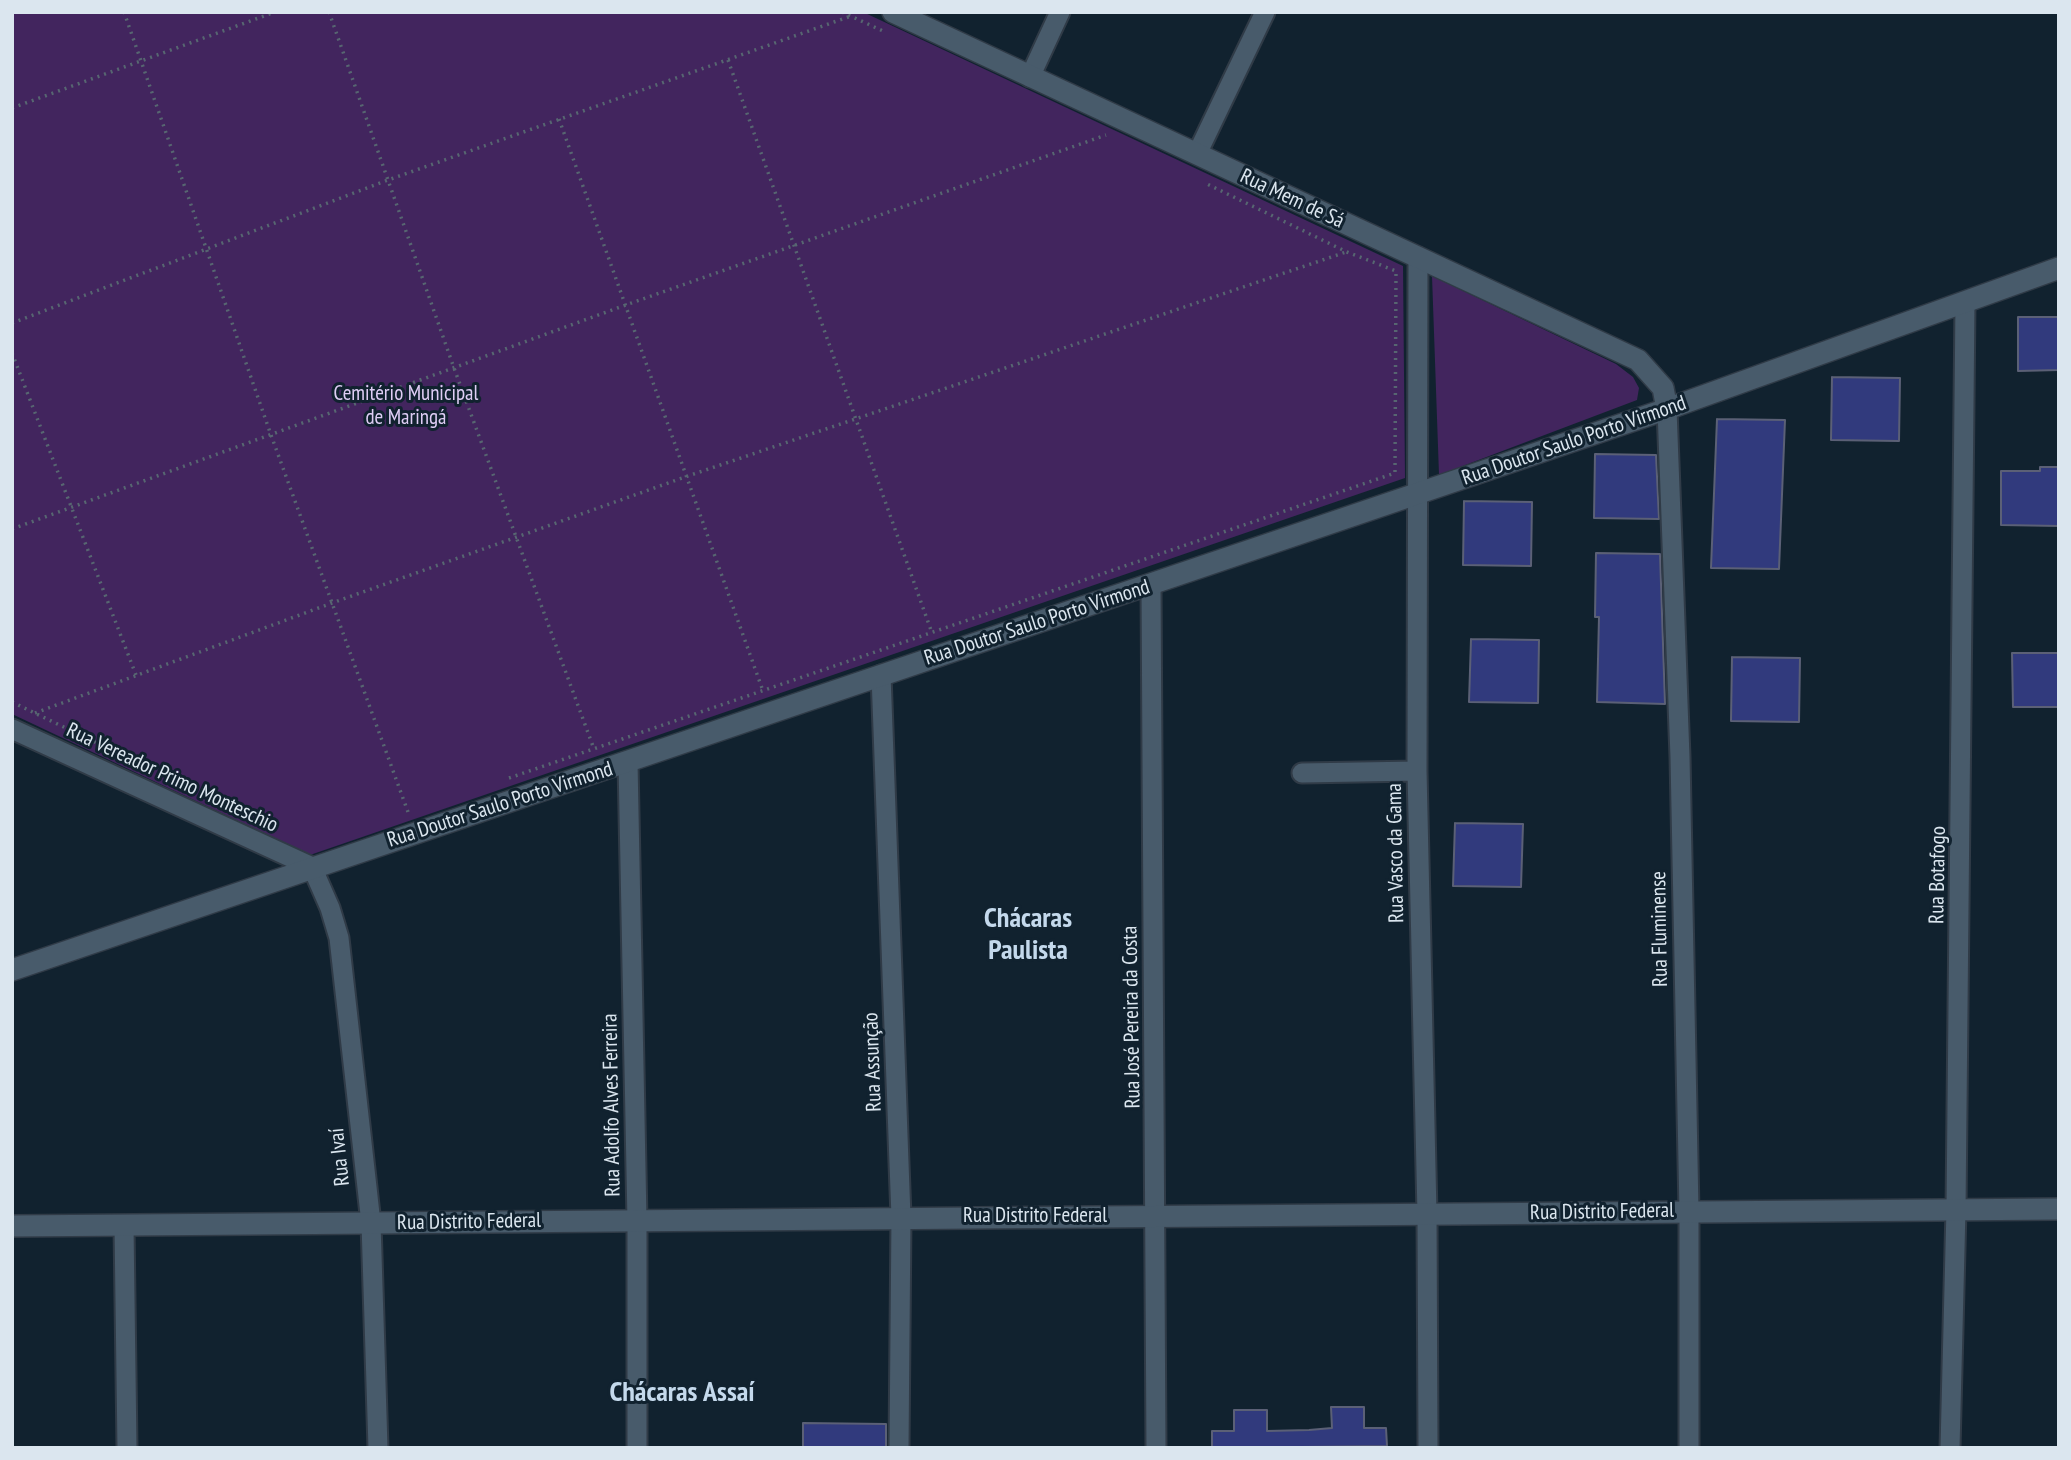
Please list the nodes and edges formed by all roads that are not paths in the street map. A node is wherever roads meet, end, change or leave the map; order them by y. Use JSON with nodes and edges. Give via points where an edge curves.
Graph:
{"nodes":[{"id":1,"x":893,"y":12,"type":"edge"},
{"id":2,"x":1060,"y":12,"type":"edge"},
{"id":3,"x":1265,"y":12,"type":"edge"},
{"id":4,"x":1030,"y":77,"type":"junction"},
{"id":5,"x":1197,"y":154,"type":"junction"},
{"id":6,"x":1418,"y":257,"type":"junction"},
{"id":7,"x":2059,"y":268,"type":"edge"},
{"id":8,"x":1965,"y":302,"type":"junction"},
{"id":9,"x":1667,"y":409,"type":"junction"},
{"id":10,"x":1416,"y":494,"type":"junction"},
{"id":11,"x":1151,"y":585,"type":"junction"},
{"id":12,"x":881,"y":675,"type":"junction"},
{"id":13,"x":12,"y":729,"type":"edge"},
{"id":14,"x":628,"y":762,"type":"junction"},
{"id":15,"x":1416,"y":771,"type":"junction"},
{"id":16,"x":1302,"y":773,"type":"dead end"},
{"id":17,"x":312,"y":867,"type":"junction"},
{"id":18,"x":12,"y":970,"type":"edge"},
{"id":19,"x":1956,"y":1209,"type":"junction"},
{"id":20,"x":2059,"y":1209,"type":"edge"},
{"id":21,"x":1689,"y":1211,"type":"junction"},
{"id":22,"x":1427,"y":1214,"type":"junction"},
{"id":23,"x":1156,"y":1216,"type":"junction"},
{"id":24,"x":901,"y":1217,"type":"junction"},
{"id":25,"x":637,"y":1221,"type":"junction"},
{"id":26,"x":371,"y":1223,"type":"junction"},
{"id":27,"x":12,"y":1226,"type":"edge"},
{"id":28,"x":124,"y":1226,"type":"junction"},
{"id":29,"x":127,"y":1448,"type":"edge"},
{"id":30,"x":378,"y":1448,"type":"edge"},
{"id":31,"x":637,"y":1448,"type":"edge"},
{"id":32,"x":899,"y":1448,"type":"edge"},
{"id":33,"x":1156,"y":1448,"type":"edge"},
{"id":34,"x":1428,"y":1448,"type":"edge"},
{"id":35,"x":1689,"y":1448,"type":"edge"},
{"id":36,"x":1950,"y":1448,"type":"edge"}],
"edges":[{"from":1,"to":4,"type":"street","name":"Rua Mem de Sá"},
{"from":2,"to":4,"type":"street"},
{"from":3,"to":5,"type":"street"},
{"from":4,"to":5,"type":"street","name":"Rua Mem de Sá"},
{"from":5,"to":6,"type":"street","name":"Rua Mem de Sá"},
{"from":6,"to":9,"type":"street","name":"Rua Mem de Sá","via":[[1638,360],[1663,388]]},
{"from":6,"to":10,"type":"street","name":"Rua Vasco da Gama"},
{"from":7,"to":8,"type":"street","name":"Rua Doutor Saulo Porto Virmond"},
{"from":8,"to":9,"type":"street","name":"Rua Doutor Saulo Porto Virmond"},
{"from":8,"to":19,"type":"street","name":"Rua Botafogo"},
{"from":9,"to":10,"type":"street","name":"Rua Doutor Saulo Porto Virmond"},
{"from":9,"to":21,"type":"street","name":"Rua Fluminense","via":[[1676,589]]},
{"from":10,"to":11,"type":"street","name":"Rua Doutor Saulo Porto Virmond"},
{"from":10,"to":15,"type":"street","name":"Rua Vasco da Gama"},
{"from":11,"to":12,"type":"street","name":"Rua Doutor Saulo Porto Virmond"},
{"from":11,"to":23,"type":"street","name":"Rua José Pereira da Costa"},
{"from":12,"to":14,"type":"street","name":"Rua Doutor Saulo Porto Virmond"},
{"from":12,"to":24,"type":"street","name":"Rua Assunção"},
{"from":13,"to":17,"type":"street","name":"Rua Vereador Primo Monteschio"},
{"from":14,"to":17,"type":"street","name":"Rua Doutor Saulo Porto Virmond"},
{"from":14,"to":25,"type":"street","name":"Rua Adolfo Alves Ferreira"},
{"from":15,"to":16,"type":"street"},
{"from":15,"to":22,"type":"street","name":"Rua Vasco da Gama"},
{"from":17,"to":18,"type":"street","name":"Rua Doutor Saulo Porto Virmond"},
{"from":17,"to":26,"type":"street","name":"Rua Ivaí","via":[[339,938]]},
{"from":19,"to":20,"type":"street","name":"Rua Distrito Federal"},
{"from":19,"to":21,"type":"street","name":"Rua Distrito Federal"},
{"from":19,"to":36,"type":"street","name":"Rua Botafogo"},
{"from":21,"to":22,"type":"street","name":"Rua Distrito Federal"},
{"from":21,"to":35,"type":"street","name":"Rua Fluminense"},
{"from":22,"to":23,"type":"street","name":"Rua Distrito Federal"},
{"from":22,"to":34,"type":"street","name":"Rua Vasco da Gama"},
{"from":23,"to":24,"type":"street","name":"Rua Distrito Federal"},
{"from":23,"to":33,"type":"street","name":"Rua José Pereira da Costa"},
{"from":24,"to":25,"type":"street","name":"Rua Distrito Federal"},
{"from":24,"to":32,"type":"street","name":"Rua Assunção"},
{"from":25,"to":26,"type":"street","name":"Rua Distrito Federal"},
{"from":25,"to":31,"type":"street","name":"Rua Adolfo Alves Ferreira"},
{"from":26,"to":28,"type":"street","name":"Rua Distrito Federal"},
{"from":26,"to":30,"type":"street","name":"Rua Ivaí"},
{"from":27,"to":28,"type":"street","name":"Rua Distrito Federal"},
{"from":28,"to":29,"type":"street"}]}
